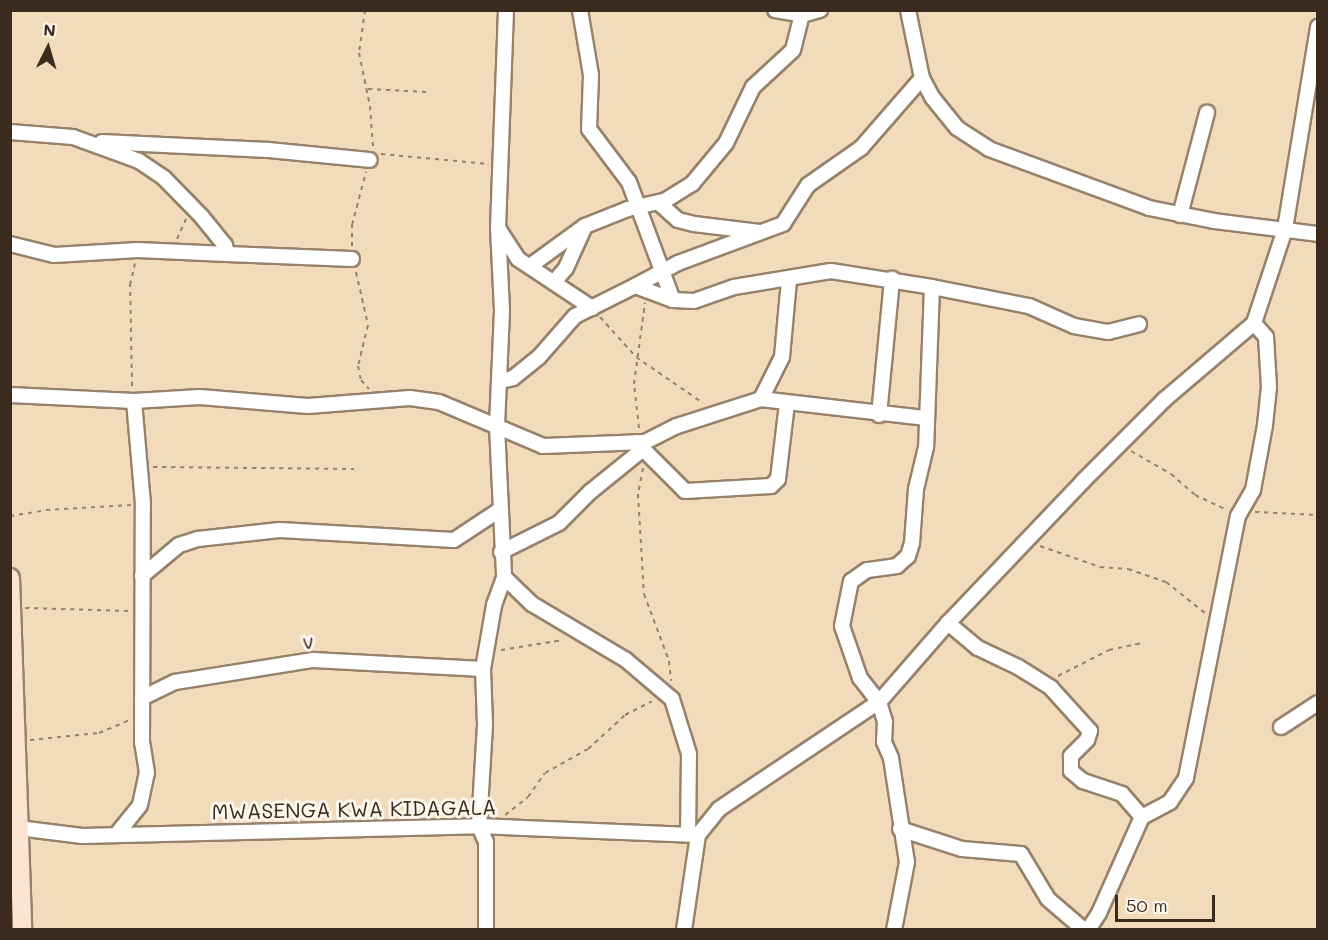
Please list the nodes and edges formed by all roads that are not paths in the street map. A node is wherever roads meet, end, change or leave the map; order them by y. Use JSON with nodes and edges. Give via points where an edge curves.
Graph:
{"nodes":[{"id":1,"x":506,"y":10,"type":"edge"},
{"id":2,"x":580,"y":10,"type":"edge"},
{"id":3,"x":775,"y":10,"type":"edge"},
{"id":4,"x":820,"y":10,"type":"edge"},
{"id":5,"x":908,"y":10,"type":"edge"},
{"id":6,"x":802,"y":15,"type":"junction"},
{"id":7,"x":1317,"y":27,"type":"edge"},
{"id":8,"x":922,"y":78,"type":"junction"},
{"id":9,"x":1207,"y":113,"type":"dead end"},
{"id":10,"x":10,"y":132,"type":"edge"},
{"id":11,"x":94,"y":142,"type":"junction"},
{"id":12,"x":370,"y":160,"type":"road end"},
{"id":13,"x":659,"y":203,"type":"junction"},
{"id":14,"x":636,"y":207,"type":"junction"},
{"id":15,"x":1180,"y":215,"type":"junction"},
{"id":16,"x":585,"y":226,"type":"junction"},
{"id":17,"x":498,"y":228,"type":"junction"},
{"id":18,"x":1285,"y":229,"type":"junction"},
{"id":19,"x":760,"y":232,"type":"junction"},
{"id":20,"x":1317,"y":234,"type":"edge"},
{"id":21,"x":10,"y":244,"type":"edge"},
{"id":22,"x":227,"y":254,"type":"junction"},
{"id":23,"x":352,"y":258,"type":"road end"},
{"id":24,"x":530,"y":266,"type":"junction"},
{"id":25,"x":663,"y":270,"type":"junction"},
{"id":26,"x":892,"y":279,"type":"junction"},
{"id":27,"x":789,"y":280,"type":"junction"},
{"id":28,"x":554,"y":282,"type":"junction"},
{"id":29,"x":932,"y":287,"type":"junction"},
{"id":30,"x":641,"y":289,"type":"junction"},
{"id":31,"x":673,"y":300,"type":"junction"},
{"id":32,"x":592,"y":308,"type":"junction"},
{"id":33,"x":1254,"y":323,"type":"junction"},
{"id":34,"x":1139,"y":324,"type":"dead end"},
{"id":35,"x":501,"y":381,"type":"junction"},
{"id":36,"x":10,"y":395,"type":"edge"},
{"id":37,"x":761,"y":399,"type":"junction"},
{"id":38,"x":134,"y":401,"type":"junction"},
{"id":39,"x":787,"y":404,"type":"junction"},
{"id":40,"x":879,"y":415,"type":"junction"},
{"id":41,"x":926,"y":418,"type":"junction"},
{"id":42,"x":497,"y":426,"type":"junction"},
{"id":43,"x":643,"y":448,"type":"junction"},
{"id":44,"x":498,"y":511,"type":"junction"},
{"id":45,"x":501,"y":552,"type":"junction"},
{"id":46,"x":142,"y":576,"type":"junction"},
{"id":47,"x":504,"y":577,"type":"junction"},
{"id":48,"x":10,"y":578,"type":"edge"},
{"id":49,"x":948,"y":623,"type":"junction"},
{"id":50,"x":483,"y":669,"type":"junction"},
{"id":51,"x":879,"y":702,"type":"junction"},
{"id":52,"x":1317,"y":703,"type":"edge"},
{"id":53,"x":142,"y":705,"type":"junction"},
{"id":54,"x":1281,"y":727,"type":"dead end"},
{"id":55,"x":1142,"y":818,"type":"junction"},
{"id":56,"x":479,"y":826,"type":"junction"},
{"id":57,"x":14,"y":827,"type":"edge"},
{"id":58,"x":900,"y":829,"type":"junction"},
{"id":59,"x":116,"y":835,"type":"junction"},
{"id":60,"x":693,"y":835,"type":"junction"},
{"id":61,"x":22,"y":930,"type":"edge"},
{"id":62,"x":486,"y":930,"type":"edge"},
{"id":63,"x":684,"y":930,"type":"edge"},
{"id":64,"x":894,"y":930,"type":"edge"},
{"id":65,"x":1086,"y":930,"type":"edge"}],
"edges":[{"from":1,"to":17,"type":"street"},
{"from":2,"to":14,"type":"street","via":[[591,75],[589,129],[629,182]]},
{"from":3,"to":6,"type":"street"},
{"from":4,"to":6,"type":"street"},
{"from":5,"to":8,"type":"street"},
{"from":6,"to":13,"type":"street","via":[[793,50],[753,87],[715,158],[687,189]]},
{"from":7,"to":18,"type":"street"},
{"from":8,"to":15,"type":"street","via":[[943,114],[989,149],[1122,200]]},
{"from":8,"to":19,"type":"street","via":[[861,148],[808,185],[783,224]]},
{"from":9,"to":15,"type":"street"},
{"from":10,"to":11,"type":"street","via":[[73,136]]},
{"from":11,"to":12,"type":"street","via":[[268,150]]},
{"from":11,"to":22,"type":"street","via":[[139,161],[164,178],[225,245]]},
{"from":13,"to":14,"type":"street"},
{"from":13,"to":19,"type":"street","via":[[678,220]]},
{"from":14,"to":16,"type":"street"},
{"from":14,"to":25,"type":"street"},
{"from":15,"to":18,"type":"street"},
{"from":16,"to":24,"type":"street"},
{"from":16,"to":28,"type":"street","via":[[566,268]]},
{"from":17,"to":24,"type":"street","via":[[519,259]]},
{"from":17,"to":35,"type":"street"},
{"from":18,"to":20,"type":"street"},
{"from":18,"to":33,"type":"street"},
{"from":19,"to":25,"type":"street"},
{"from":21,"to":22,"type":"street","via":[[54,255],[138,250]]},
{"from":22,"to":23,"type":"street"},
{"from":24,"to":28,"type":"street"},
{"from":25,"to":30,"type":"street"},
{"from":25,"to":31,"type":"street"},
{"from":26,"to":27,"type":"street","via":[[831,271],[801,274]]},
{"from":26,"to":29,"type":"street"},
{"from":26,"to":40,"type":"street"},
{"from":27,"to":31,"type":"street","via":[[734,287],[706,300]]},
{"from":27,"to":37,"type":"street","via":[[782,357]]},
{"from":28,"to":32,"type":"street"},
{"from":29,"to":34,"type":"street","via":[[1029,306],[1074,326],[1108,332]]},
{"from":29,"to":41,"type":"street"},
{"from":30,"to":31,"type":"street"},
{"from":30,"to":32,"type":"street"},
{"from":32,"to":35,"type":"street","via":[[575,316],[539,357],[513,378]]},
{"from":33,"to":49,"type":"street","via":[[1164,400]]},
{"from":33,"to":55,"type":"street","via":[[1266,337],[1269,387],[1256,478],[1238,516],[1185,778],[1166,806]]},
{"from":35,"to":42,"type":"street"},
{"from":36,"to":38,"type":"street"},
{"from":37,"to":39,"type":"street"},
{"from":37,"to":43,"type":"street","via":[[677,426]]},
{"from":38,"to":42,"type":"street","via":[[200,397],[308,406],[410,398],[439,402]]},
{"from":38,"to":46,"type":"street","via":[[142,504]]},
{"from":39,"to":40,"type":"street"},
{"from":39,"to":43,"type":"street","via":[[778,479],[771,486],[685,491]]},
{"from":40,"to":41,"type":"street"},
{"from":41,"to":51,"type":"street","via":[[926,447],[916,489],[908,556],[897,566],[858,574],[847,593],[843,630],[860,678]]},
{"from":42,"to":43,"type":"street","via":[[543,446]]},
{"from":42,"to":44,"type":"street"},
{"from":43,"to":45,"type":"street","via":[[559,523]]},
{"from":44,"to":45,"type":"street"},
{"from":44,"to":46,"type":"street","via":[[454,540],[280,530],[198,539],[179,545]]},
{"from":45,"to":47,"type":"street"},
{"from":46,"to":53,"type":"street"},
{"from":47,"to":50,"type":"street","via":[[494,605]]},
{"from":47,"to":60,"type":"street","via":[[532,604],[626,660],[663,687],[672,699],[689,754]]},
{"from":48,"to":57,"type":"main road"},
{"from":49,"to":51,"type":"street"},
{"from":49,"to":55,"type":"street","via":[[978,648],[1018,666],[1051,688],[1090,731],[1088,740],[1071,756],[1071,771],[1083,781],[1122,794]]},
{"from":50,"to":53,"type":"street","name":"v","via":[[313,660],[175,682]]},
{"from":50,"to":56,"type":"street","via":[[485,724]]},
{"from":51,"to":58,"type":"street"},
{"from":51,"to":60,"type":"street","via":[[719,809]]},
{"from":52,"to":54,"type":"street"},
{"from":53,"to":59,"type":"street","via":[[144,790],[140,805]]},
{"from":55,"to":65,"type":"street","via":[[1100,913]]},
{"from":56,"to":59,"type":"street","name":"MWASENGA KWA KIDAGALA"},
{"from":56,"to":60,"type":"street","name":"MWASENGA KWA KIDAGALA"},
{"from":56,"to":62,"type":"street","via":[[486,842]]},
{"from":57,"to":59,"type":"street","name":"MWASENGA KWA KIDAGALA","via":[[51,834]]},
{"from":57,"to":61,"type":"main road"},
{"from":58,"to":64,"type":"street","via":[[907,862]]},
{"from":58,"to":65,"type":"street","via":[[962,849],[1022,854],[1048,899]]},
{"from":60,"to":63,"type":"street"}]}
